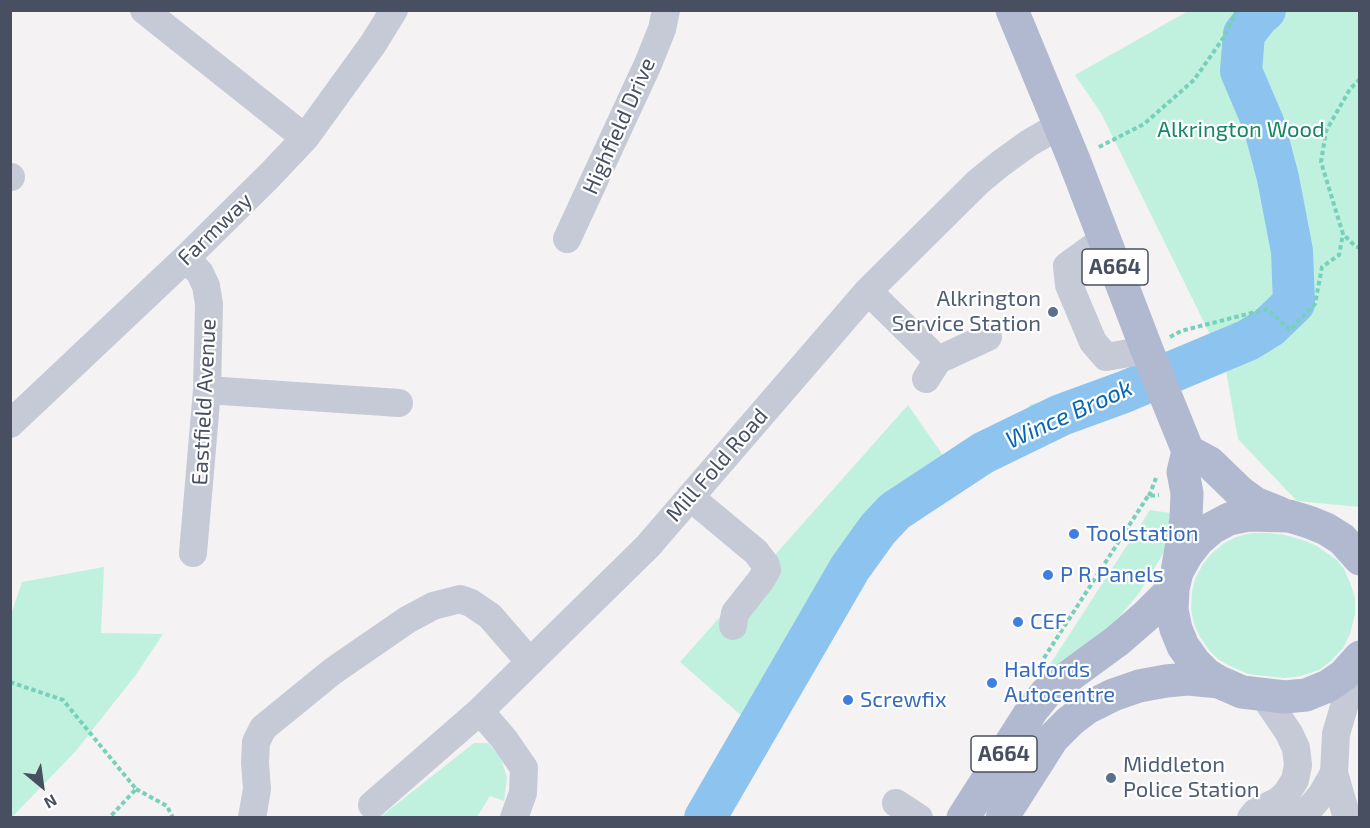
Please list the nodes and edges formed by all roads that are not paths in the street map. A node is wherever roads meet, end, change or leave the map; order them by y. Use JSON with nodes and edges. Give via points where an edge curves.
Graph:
{"nodes":[{"id":1,"x":144,"y":10,"type":"edge"},
{"id":2,"x":394,"y":10,"type":"edge"},
{"id":3,"x":666,"y":10,"type":"edge"},
{"id":4,"x":1011,"y":10,"type":"edge"},
{"id":5,"x":1060,"y":125,"type":"junction"},
{"id":6,"x":305,"y":138,"type":"junction"},
{"id":7,"x":1104,"y":238,"type":"junction"},
{"id":8,"x":567,"y":239,"type":"dead end"},
{"id":9,"x":186,"y":258,"type":"junction"},
{"id":10,"x":868,"y":291,"type":"junction"},
{"id":11,"x":988,"y":337,"type":"dead end"},
{"id":12,"x":1155,"y":371,"type":"junction"},
{"id":13,"x":207,"y":390,"type":"junction"},
{"id":14,"x":399,"y":403,"type":"dead end"},
{"id":15,"x":14,"y":413,"type":"edge"},
{"id":16,"x":1188,"y":451,"type":"junction"},
{"id":17,"x":690,"y":497,"type":"junction"},
{"id":18,"x":1289,"y":516,"type":"junction"},
{"id":19,"x":1359,"y":524,"type":"edge"},
{"id":20,"x":1326,"y":529,"type":"junction"},
{"id":21,"x":193,"y":553,"type":"dead end"},
{"id":22,"x":1359,"y":559,"type":"edge"},
{"id":23,"x":1175,"y":581,"type":"junction"},
{"id":24,"x":733,"y":626,"type":"dead end"},
{"id":25,"x":1359,"y":658,"type":"edge"},
{"id":26,"x":530,"y":662,"type":"junction"},
{"id":27,"x":1219,"y":682,"type":"junction"},
{"id":28,"x":1264,"y":696,"type":"junction"},
{"id":29,"x":480,"y":711,"type":"junction"},
{"id":30,"x":1334,"y":773,"type":"junction"},
{"id":31,"x":1294,"y":780,"type":"junction"},
{"id":32,"x":372,"y":805,"type":"dead end"},
{"id":33,"x":1306,"y":814,"type":"edge"},
{"id":34,"x":252,"y":818,"type":"edge"},
{"id":35,"x":514,"y":818,"type":"edge"},
{"id":36,"x":963,"y":818,"type":"edge"},
{"id":37,"x":1002,"y":818,"type":"edge"},
{"id":38,"x":1251,"y":818,"type":"edge"},
{"id":39,"x":1347,"y":818,"type":"edge"}],
"edges":[{"from":1,"to":6,"type":"street"},
{"from":2,"to":6,"type":"street","name":"Farmway"},
{"from":3,"to":8,"type":"street","name":"Highfield Drive","via":[[648,64]]},
{"from":4,"to":5,"type":"main road","number":"A664"},
{"from":5,"to":7,"type":"main road","number":"A664"},
{"from":5,"to":10,"type":"street","name":"Mill Fold Road","via":[[978,182]]},
{"from":6,"to":9,"type":"street","name":"Farmway"},
{"from":7,"to":12,"type":"main road","number":"A664"},
{"from":7,"to":12,"type":"street","via":[[1067,266],[1069,285],[1093,342],[1106,357]]},
{"from":9,"to":13,"type":"street","name":"Eastfield Avenue","via":[[200,273],[209,304]]},
{"from":9,"to":15,"type":"street","name":"Farmway"},
{"from":10,"to":11,"type":"street","via":[[932,370]]},
{"from":10,"to":17,"type":"street","name":"Mill Fold Road"},
{"from":12,"to":16,"type":"main road","number":"A664"},
{"from":13,"to":14,"type":"street"},
{"from":13,"to":21,"type":"street","name":"Eastfield Avenue"},
{"from":16,"to":18,"type":"main road","number":"A664","via":[[1210,463],[1255,503]]},
{"from":16,"to":23,"type":"main road","number":"A664","via":[[1183,472],[1186,519]]},
{"from":17,"to":24,"type":"street","via":[[766,564],[767,570],[735,613]]},
{"from":17,"to":26,"type":"street","name":"Mill Fold Road","via":[[648,546]]},
{"from":18,"to":20,"type":"main road","number":"A664"},
{"from":18,"to":23,"type":"main road","number":"A664","via":[[1248,514],[1212,528],[1187,554]]},
{"from":19,"to":20,"type":"main road"},
{"from":20,"to":22,"type":"main road","number":"A664","via":[[1342,539]]},
{"from":23,"to":27,"type":"main road","number":"A664","via":[[1172,610],[1183,646],[1194,663]]},
{"from":23,"to":36,"type":"main road","number":"A664","via":[[1147,615],[1046,693]]},
{"from":25,"to":28,"type":"main road","number":"A664","via":[[1344,675],[1306,695]]},
{"from":25,"to":30,"type":"street","via":[[1336,734]]},
{"from":26,"to":29,"type":"street","name":"Mill Fold Road"},
{"from":26,"to":34,"type":"street","via":[[490,616],[460,599],[433,606],[407,620],[333,671],[263,728],[256,742],[257,789]]},
{"from":27,"to":28,"type":"main road","number":"A664"},
{"from":27,"to":37,"type":"main road","number":"A664","via":[[1188,679],[1139,686],[1087,708],[1053,738]]},
{"from":28,"to":31,"type":"street","via":[[1296,748],[1298,765]]},
{"from":29,"to":32,"type":"street","name":"Mill Fold Road"},
{"from":29,"to":35,"type":"street","via":[[524,768],[523,793]]},
{"from":30,"to":33,"type":"street"},
{"from":30,"to":39,"type":"street"},
{"from":31,"to":33,"type":"street"},
{"from":31,"to":38,"type":"street","via":[[1286,794]]}]}
